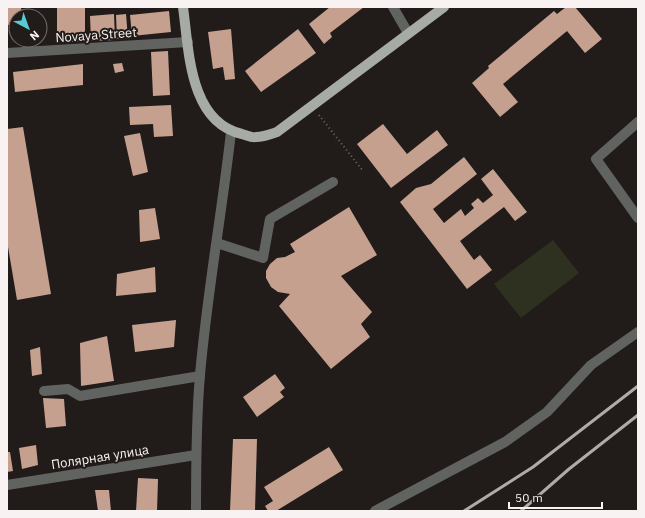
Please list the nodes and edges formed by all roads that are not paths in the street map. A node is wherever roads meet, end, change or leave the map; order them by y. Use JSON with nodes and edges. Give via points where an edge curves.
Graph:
{"nodes":[{"id":1,"x":183,"y":7,"type":"edge"},
{"id":2,"x":393,"y":7,"type":"edge"},
{"id":3,"x":444,"y":7,"type":"edge"},
{"id":4,"x":408,"y":33,"type":"junction"},
{"id":5,"x":188,"y":42,"type":"junction"},
{"id":6,"x":7,"y":53,"type":"edge"},
{"id":7,"x":638,"y":122,"type":"edge"},
{"id":8,"x":231,"y":132,"type":"junction"},
{"id":9,"x":333,"y":182,"type":"dead end"},
{"id":10,"x":638,"y":218,"type":"edge"},
{"id":11,"x":217,"y":243,"type":"junction"},
{"id":12,"x":638,"y":332,"type":"edge"},
{"id":13,"x":200,"y":376,"type":"junction"},
{"id":14,"x":44,"y":390,"type":"dead end"},
{"id":15,"x":196,"y":455,"type":"junction"},
{"id":16,"x":7,"y":486,"type":"edge"},
{"id":17,"x":196,"y":511,"type":"edge"},
{"id":18,"x":375,"y":511,"type":"edge"}],
"edges":[{"from":1,"to":5,"type":"main road"},
{"from":2,"to":4,"type":"street"},
{"from":3,"to":4,"type":"main road"},
{"from":4,"to":8,"type":"main road","via":[[277,132],[255,138]]},
{"from":5,"to":6,"type":"street","name":"Novaya Street"},
{"from":5,"to":8,"type":"main road","via":[[201,101],[211,115]]},
{"from":7,"to":10,"type":"street","via":[[596,159]]},
{"from":8,"to":11,"type":"street"},
{"from":9,"to":11,"type":"street","via":[[270,219],[263,258]]},
{"from":11,"to":13,"type":"street"},
{"from":12,"to":18,"type":"street","via":[[591,365],[547,412],[505,442]]},
{"from":13,"to":14,"type":"street","via":[[80,396],[68,389]]},
{"from":13,"to":15,"type":"street"},
{"from":15,"to":16,"type":"street","name":"Полярная улица"},
{"from":15,"to":17,"type":"street"}]}
